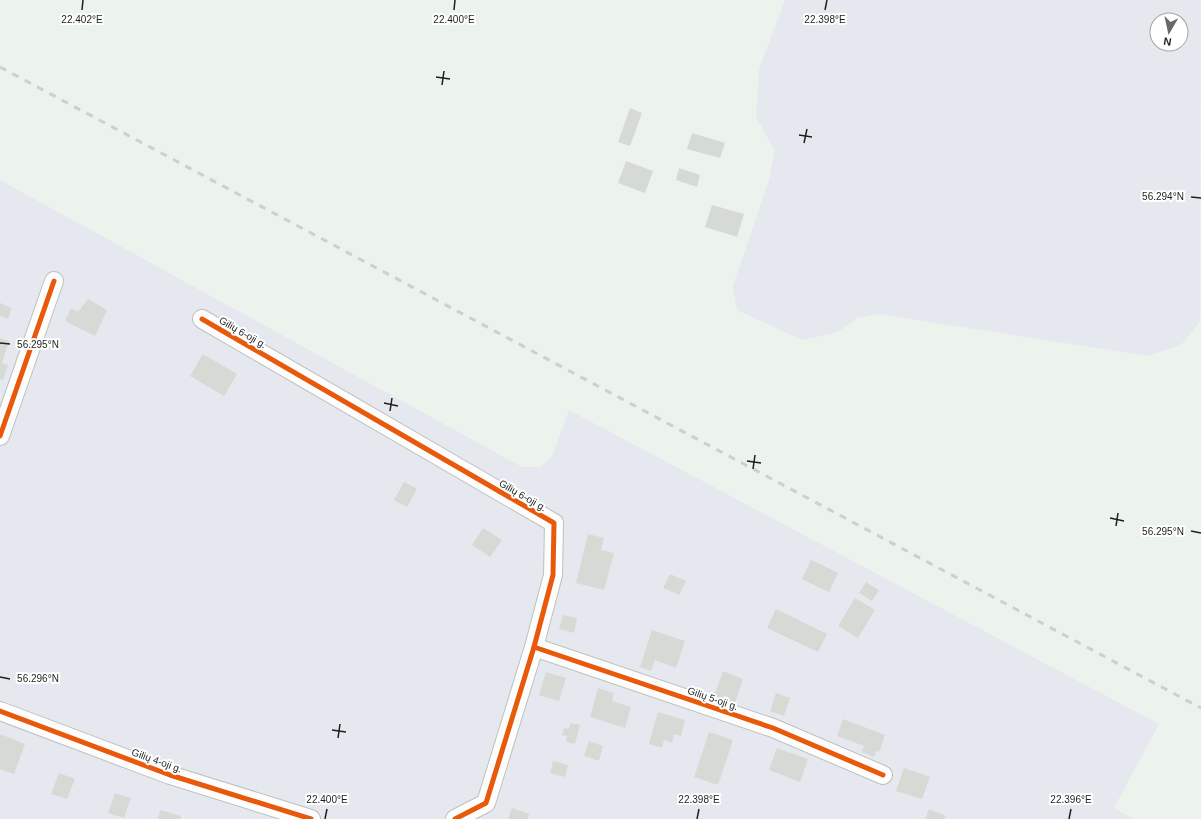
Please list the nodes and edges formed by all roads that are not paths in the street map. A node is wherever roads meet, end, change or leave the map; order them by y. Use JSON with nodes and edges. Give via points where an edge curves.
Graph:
{"nodes":[{"id":1,"x":54,"y":281,"type":"dead end"},
{"id":2,"x":202,"y":319,"type":"dead end"},
{"id":3,"x":0,"y":436,"type":"edge"},
{"id":4,"x":534,"y":647,"type":"junction"},
{"id":5,"x":0,"y":711,"type":"edge"},
{"id":6,"x":883,"y":776,"type":"dead end"},
{"id":7,"x":311,"y":819,"type":"edge"},
{"id":8,"x":455,"y":819,"type":"edge"}],
"edges":[{"from":1,"to":3,"type":"street"},
{"from":2,"to":4,"type":"street","name":"Gilių 6-oji g.","via":[[554,523],[553,575]]},
{"from":4,"to":6,"type":"street","name":"Gilių 5-oji g.","via":[[773,728]]},
{"from":4,"to":8,"type":"street","name":"Gilių 6-oji g.","via":[[486,803]]},
{"from":5,"to":7,"type":"street","name":"Gilių 4-oji g.","via":[[170,775]]}]}
